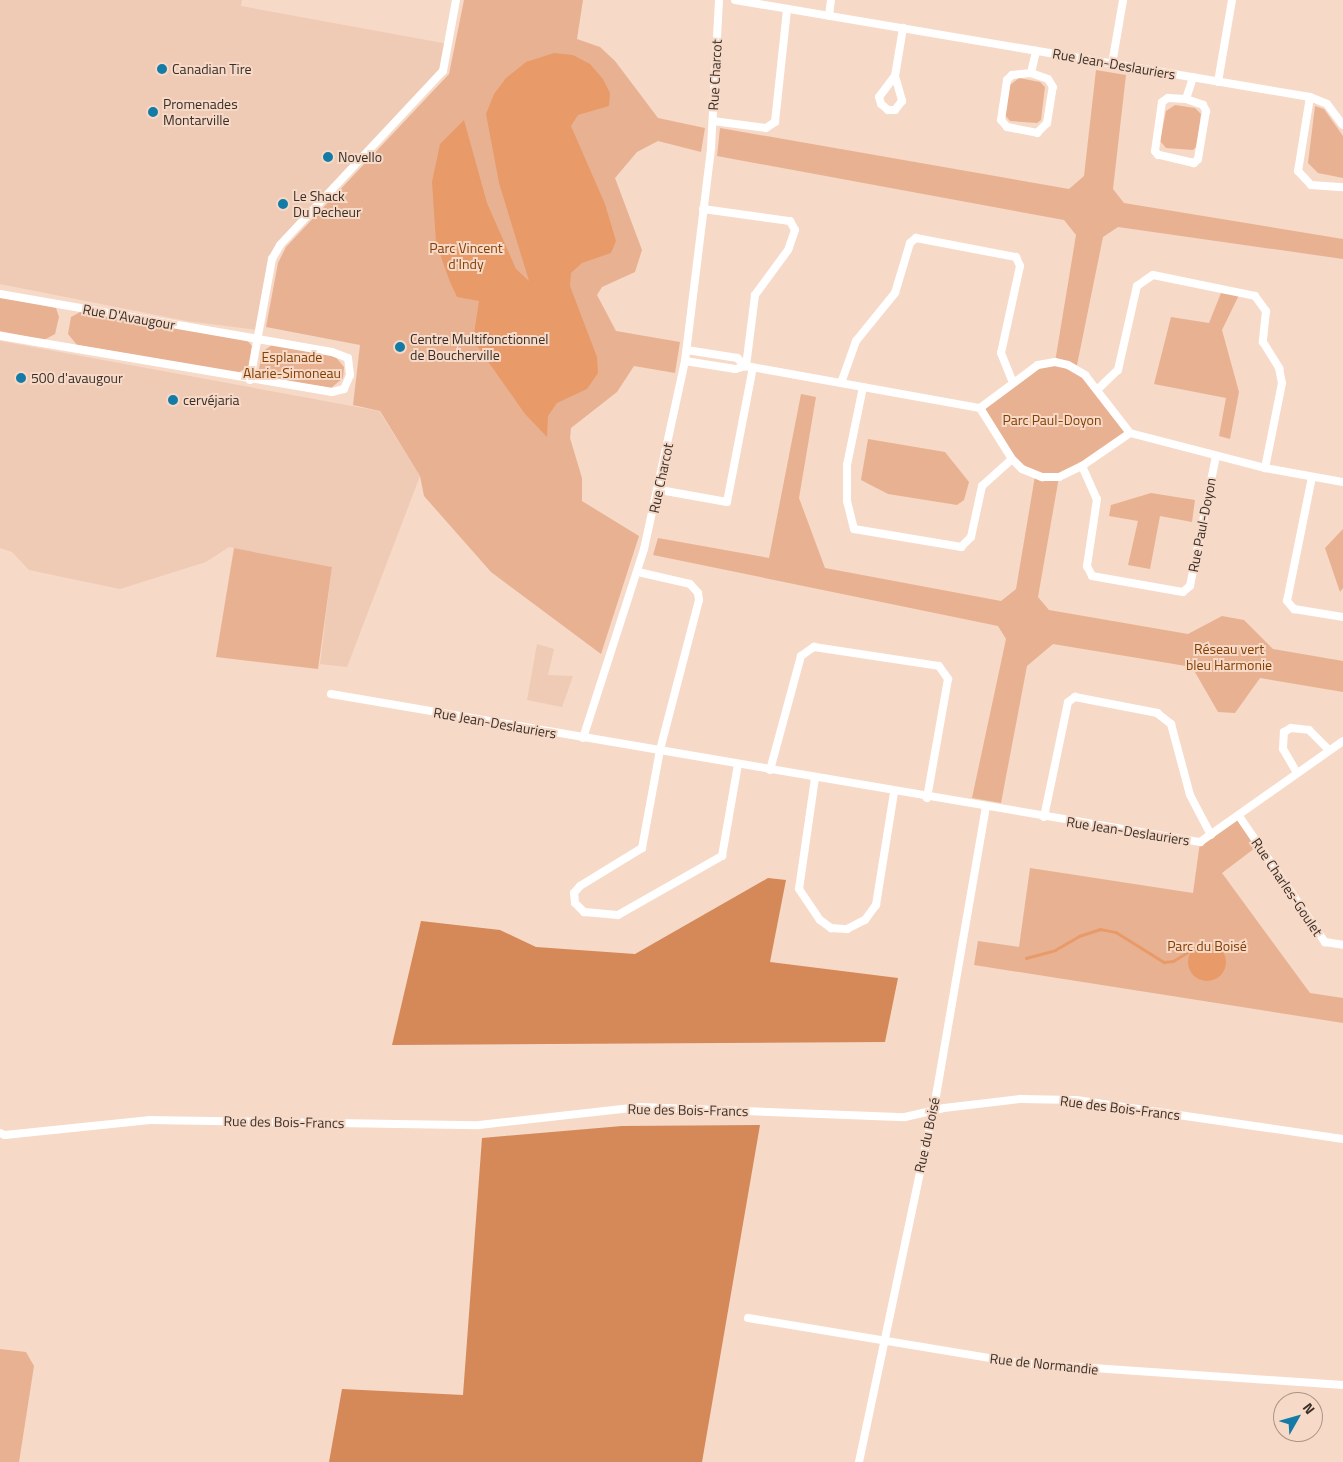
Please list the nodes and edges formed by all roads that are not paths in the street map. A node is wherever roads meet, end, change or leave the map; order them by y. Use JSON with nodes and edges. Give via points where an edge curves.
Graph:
{"nodes":[{"id":1,"x":456,"y":0,"type":"edge"},
{"id":2,"x":719,"y":0,"type":"edge"},
{"id":3,"x":735,"y":0,"type":"edge"},
{"id":4,"x":831,"y":0,"type":"edge"},
{"id":5,"x":1123,"y":0,"type":"edge"},
{"id":6,"x":1232,"y":0,"type":"edge"},
{"id":7,"x":788,"y":9,"type":"junction"},
{"id":8,"x":829,"y":16,"type":"junction"},
{"id":9,"x":903,"y":28,"type":"junction"},
{"id":10,"x":1036,"y":51,"type":"junction"},
{"id":11,"x":1112,"y":64,"type":"junction"},
{"id":12,"x":1031,"y":73,"type":"junction"},
{"id":13,"x":895,"y":76,"type":"dead end"},
{"id":14,"x":1193,"y":77,"type":"junction"},
{"id":15,"x":1218,"y":82,"type":"junction"},
{"id":16,"x":1310,"y":97,"type":"junction"},
{"id":17,"x":1186,"y":99,"type":"junction"},
{"id":18,"x":712,"y":121,"type":"junction"},
{"id":19,"x":1343,"y":125,"type":"edge"},
{"id":20,"x":1343,"y":187,"type":"edge"},
{"id":21,"x":703,"y":209,"type":"junction"},
{"id":22,"x":0,"y":294,"type":"edge"},
{"id":23,"x":0,"y":336,"type":"edge"},
{"id":24,"x":257,"y":339,"type":"junction"},
{"id":25,"x":687,"y":350,"type":"junction"},
{"id":26,"x":685,"y":360,"type":"junction"},
{"id":27,"x":749,"y":366,"type":"junction"},
{"id":28,"x":250,"y":380,"type":"junction"},
{"id":29,"x":841,"y":383,"type":"junction"},
{"id":30,"x":1012,"y":383,"type":"junction"},
{"id":31,"x":863,"y":387,"type":"junction"},
{"id":32,"x":1098,"y":389,"type":"junction"},
{"id":33,"x":980,"y":408,"type":"junction"},
{"id":34,"x":1130,"y":433,"type":"junction"},
{"id":35,"x":1216,"y":456,"type":"junction"},
{"id":36,"x":1012,"y":459,"type":"junction"},
{"id":37,"x":1082,"y":466,"type":"junction"},
{"id":38,"x":1265,"y":468,"type":"junction"},
{"id":39,"x":1312,"y":477,"type":"junction"},
{"id":40,"x":1343,"y":482,"type":"edge"},
{"id":41,"x":660,"y":490,"type":"junction"},
{"id":42,"x":638,"y":572,"type":"junction"},
{"id":43,"x":1343,"y":617,"type":"edge"},
{"id":44,"x":331,"y":694,"type":"dead end"},
{"id":45,"x":582,"y":738,"type":"junction"},
{"id":46,"x":1343,"y":741,"type":"edge"},
{"id":47,"x":660,"y":750,"type":"junction"},
{"id":48,"x":1329,"y":750,"type":"junction"},
{"id":49,"x":738,"y":764,"type":"junction"},
{"id":50,"x":770,"y":770,"type":"junction"},
{"id":51,"x":1297,"y":773,"type":"junction"},
{"id":52,"x":815,"y":778,"type":"junction"},
{"id":53,"x":894,"y":792,"type":"junction"},
{"id":54,"x":927,"y":798,"type":"junction"},
{"id":55,"x":986,"y":807,"type":"junction"},
{"id":56,"x":1239,"y":816,"type":"junction"},
{"id":57,"x":1044,"y":818,"type":"junction"},
{"id":58,"x":1211,"y":835,"type":"junction"},
{"id":59,"x":1343,"y":945,"type":"edge"},
{"id":60,"x":933,"y":1111,"type":"junction"},
{"id":61,"x":0,"y":1132,"type":"edge"},
{"id":62,"x":1343,"y":1139,"type":"edge"},
{"id":63,"x":748,"y":1318,"type":"dead end"},
{"id":64,"x":883,"y":1342,"type":"junction"},
{"id":65,"x":1343,"y":1385,"type":"edge"},
{"id":66,"x":859,"y":1462,"type":"edge"}],
"edges":[{"from":1,"to":24,"type":"street","via":[[443,70],[280,244],[272,260]]},
{"from":2,"to":18,"type":"street","name":"Rue Charcot"},
{"from":3,"to":7,"type":"street","name":"Rue Jean-Deslauriers"},
{"from":4,"to":8,"type":"street"},
{"from":5,"to":11,"type":"street"},
{"from":6,"to":15,"type":"street"},
{"from":7,"to":8,"type":"street","name":"Rue Jean-Deslauriers"},
{"from":7,"to":18,"type":"street","via":[[775,122],[766,128]]},
{"from":8,"to":9,"type":"street","name":"Rue Jean-Deslauriers"},
{"from":9,"to":10,"type":"street","name":"Rue Jean-Deslauriers"},
{"from":9,"to":13,"type":"street"},
{"from":10,"to":11,"type":"street","name":"Rue Jean-Deslauriers"},
{"from":10,"to":12,"type":"street","name":"Rue Jean-Deslauriers"},
{"from":11,"to":14,"type":"street","name":"Rue Jean-Deslauriers"},
{"from":12,"to":12,"type":"street","name":"Rue Jean-Deslauriers","via":[[1048,79],[1053,87],[1047,123],[1037,133],[1007,127],[1001,120],[1007,80],[1012,75]]},
{"from":14,"to":15,"type":"street","name":"Rue Jean-Deslauriers"},
{"from":14,"to":17,"type":"street","name":"Rue Jean-Deslauriers"},
{"from":15,"to":16,"type":"street","name":"Rue Jean-Deslauriers"},
{"from":16,"to":19,"type":"street","name":"Rue Jean-Deslauriers","via":[[1327,104]]},
{"from":16,"to":20,"type":"street","via":[[1298,171],[1311,185]]},
{"from":17,"to":17,"type":"street","name":"Rue Jean-Deslauriers","via":[[1168,98],[1162,102],[1155,151],[1158,155],[1194,163],[1198,159],[1206,111],[1203,105]]},
{"from":18,"to":21,"type":"street","name":"Rue Charcot"},
{"from":21,"to":25,"type":"street","name":"Rue Charcot"},
{"from":21,"to":27,"type":"street","via":[[790,221],[794,230],[788,250],[755,295]]},
{"from":22,"to":24,"type":"street","name":"Rue D'Avaugour"},
{"from":23,"to":28,"type":"street"},
{"from":24,"to":28,"type":"street"},
{"from":24,"to":28,"type":"street","name":"Rue D'Avaugour","via":[[343,355],[349,361],[350,375],[346,386],[335,392]]},
{"from":25,"to":26,"type":"street","name":"Rue Charcot"},
{"from":25,"to":27,"type":"street","via":[[737,358]]},
{"from":26,"to":27,"type":"street","via":[[735,369]]},
{"from":26,"to":41,"type":"street","name":"Rue Charcot"},
{"from":27,"to":29,"type":"street"},
{"from":27,"to":41,"type":"street","via":[[727,502]]},
{"from":29,"to":30,"type":"street","via":[[856,341],[895,293],[910,243],[916,238],[1016,257],[1020,266],[1001,353]]},
{"from":29,"to":31,"type":"street"},
{"from":30,"to":32,"type":"street","via":[[1038,364],[1055,362],[1076,369]]},
{"from":30,"to":33,"type":"street"},
{"from":31,"to":33,"type":"street"},
{"from":31,"to":36,"type":"street","via":[[847,465],[847,501],[854,529],[961,547],[971,537],[982,486]]},
{"from":32,"to":34,"type":"street"},
{"from":32,"to":38,"type":"street","via":[[1118,370],[1137,286],[1152,275],[1255,296],[1266,311],[1262,342],[1279,368],[1282,383]]},
{"from":33,"to":36,"type":"street"},
{"from":34,"to":35,"type":"street"},
{"from":34,"to":37,"type":"street"},
{"from":35,"to":37,"type":"street","name":"Rue Paul-Doyon","via":[[1190,586],[1183,592],[1092,576],[1087,566],[1097,499]]},
{"from":35,"to":38,"type":"street"},
{"from":36,"to":37,"type":"street","via":[[1022,469],[1042,477],[1058,477]]},
{"from":38,"to":39,"type":"street"},
{"from":39,"to":40,"type":"street"},
{"from":39,"to":43,"type":"street","via":[[1287,601],[1294,609]]},
{"from":41,"to":42,"type":"street","name":"Rue Charcot"},
{"from":42,"to":45,"type":"street","name":"Rue Charcot"},
{"from":42,"to":47,"type":"street","via":[[690,584],[698,594]]},
{"from":44,"to":45,"type":"street","name":"Rue Jean-Deslauriers"},
{"from":45,"to":47,"type":"street","name":"Rue Jean-Deslauriers"},
{"from":46,"to":48,"type":"street","name":"Rue Jean-Deslauriers"},
{"from":47,"to":49,"type":"street","name":"Rue Jean-Deslauriers"},
{"from":47,"to":49,"type":"street","via":[[642,848],[580,886],[574,893],[575,903],[584,912],[618,915],[722,856]]},
{"from":48,"to":51,"type":"street","name":"Rue Jean-Deslauriers"},
{"from":48,"to":51,"type":"street","via":[[1309,730],[1291,728],[1284,732],[1284,749]]},
{"from":49,"to":50,"type":"street","name":"Rue Jean-Deslauriers"},
{"from":50,"to":52,"type":"street","name":"Rue Jean-Deslauriers"},
{"from":50,"to":54,"type":"street","via":[[801,656],[814,647],[939,666],[948,679]]},
{"from":51,"to":56,"type":"street","name":"Rue Jean-Deslauriers"},
{"from":52,"to":53,"type":"street","name":"Rue Jean-Deslauriers"},
{"from":52,"to":53,"type":"street","via":[[799,889],[820,920],[831,928],[847,929],[865,920],[876,905]]},
{"from":53,"to":54,"type":"street","name":"Rue Jean-Deslauriers"},
{"from":54,"to":55,"type":"street","name":"Rue Jean-Deslauriers"},
{"from":55,"to":57,"type":"street","name":"Rue Jean-Deslauriers"},
{"from":55,"to":60,"type":"street","name":"Rue du Boisé"},
{"from":56,"to":58,"type":"street","name":"Rue Jean-Deslauriers"},
{"from":56,"to":59,"type":"street","name":"Rue Charles-Goulet","via":[[1325,942]]},
{"from":57,"to":58,"type":"street","name":"Rue Jean-Deslauriers","via":[[1200,842]]},
{"from":57,"to":58,"type":"street","name":"Rue Jean-Deslauriers","via":[[1068,702],[1075,697],[1157,713],[1171,724],[1190,795]]},
{"from":60,"to":61,"type":"street","name":"Rue des Bois-Francs","via":[[916,1116],[883,1117],[640,1107],[479,1125],[150,1120],[5,1135]]},
{"from":60,"to":62,"type":"street","name":"Rue des Bois-Francs","via":[[1020,1099],[1076,1100]]},
{"from":60,"to":64,"type":"street","name":"Rue du Boisé"},
{"from":63,"to":64,"type":"street","name":"Rue de Normandie"},
{"from":64,"to":65,"type":"street","name":"Rue de Normandie","via":[[1020,1363]]},
{"from":64,"to":66,"type":"street","name":"Rue du Boisé"}]}
